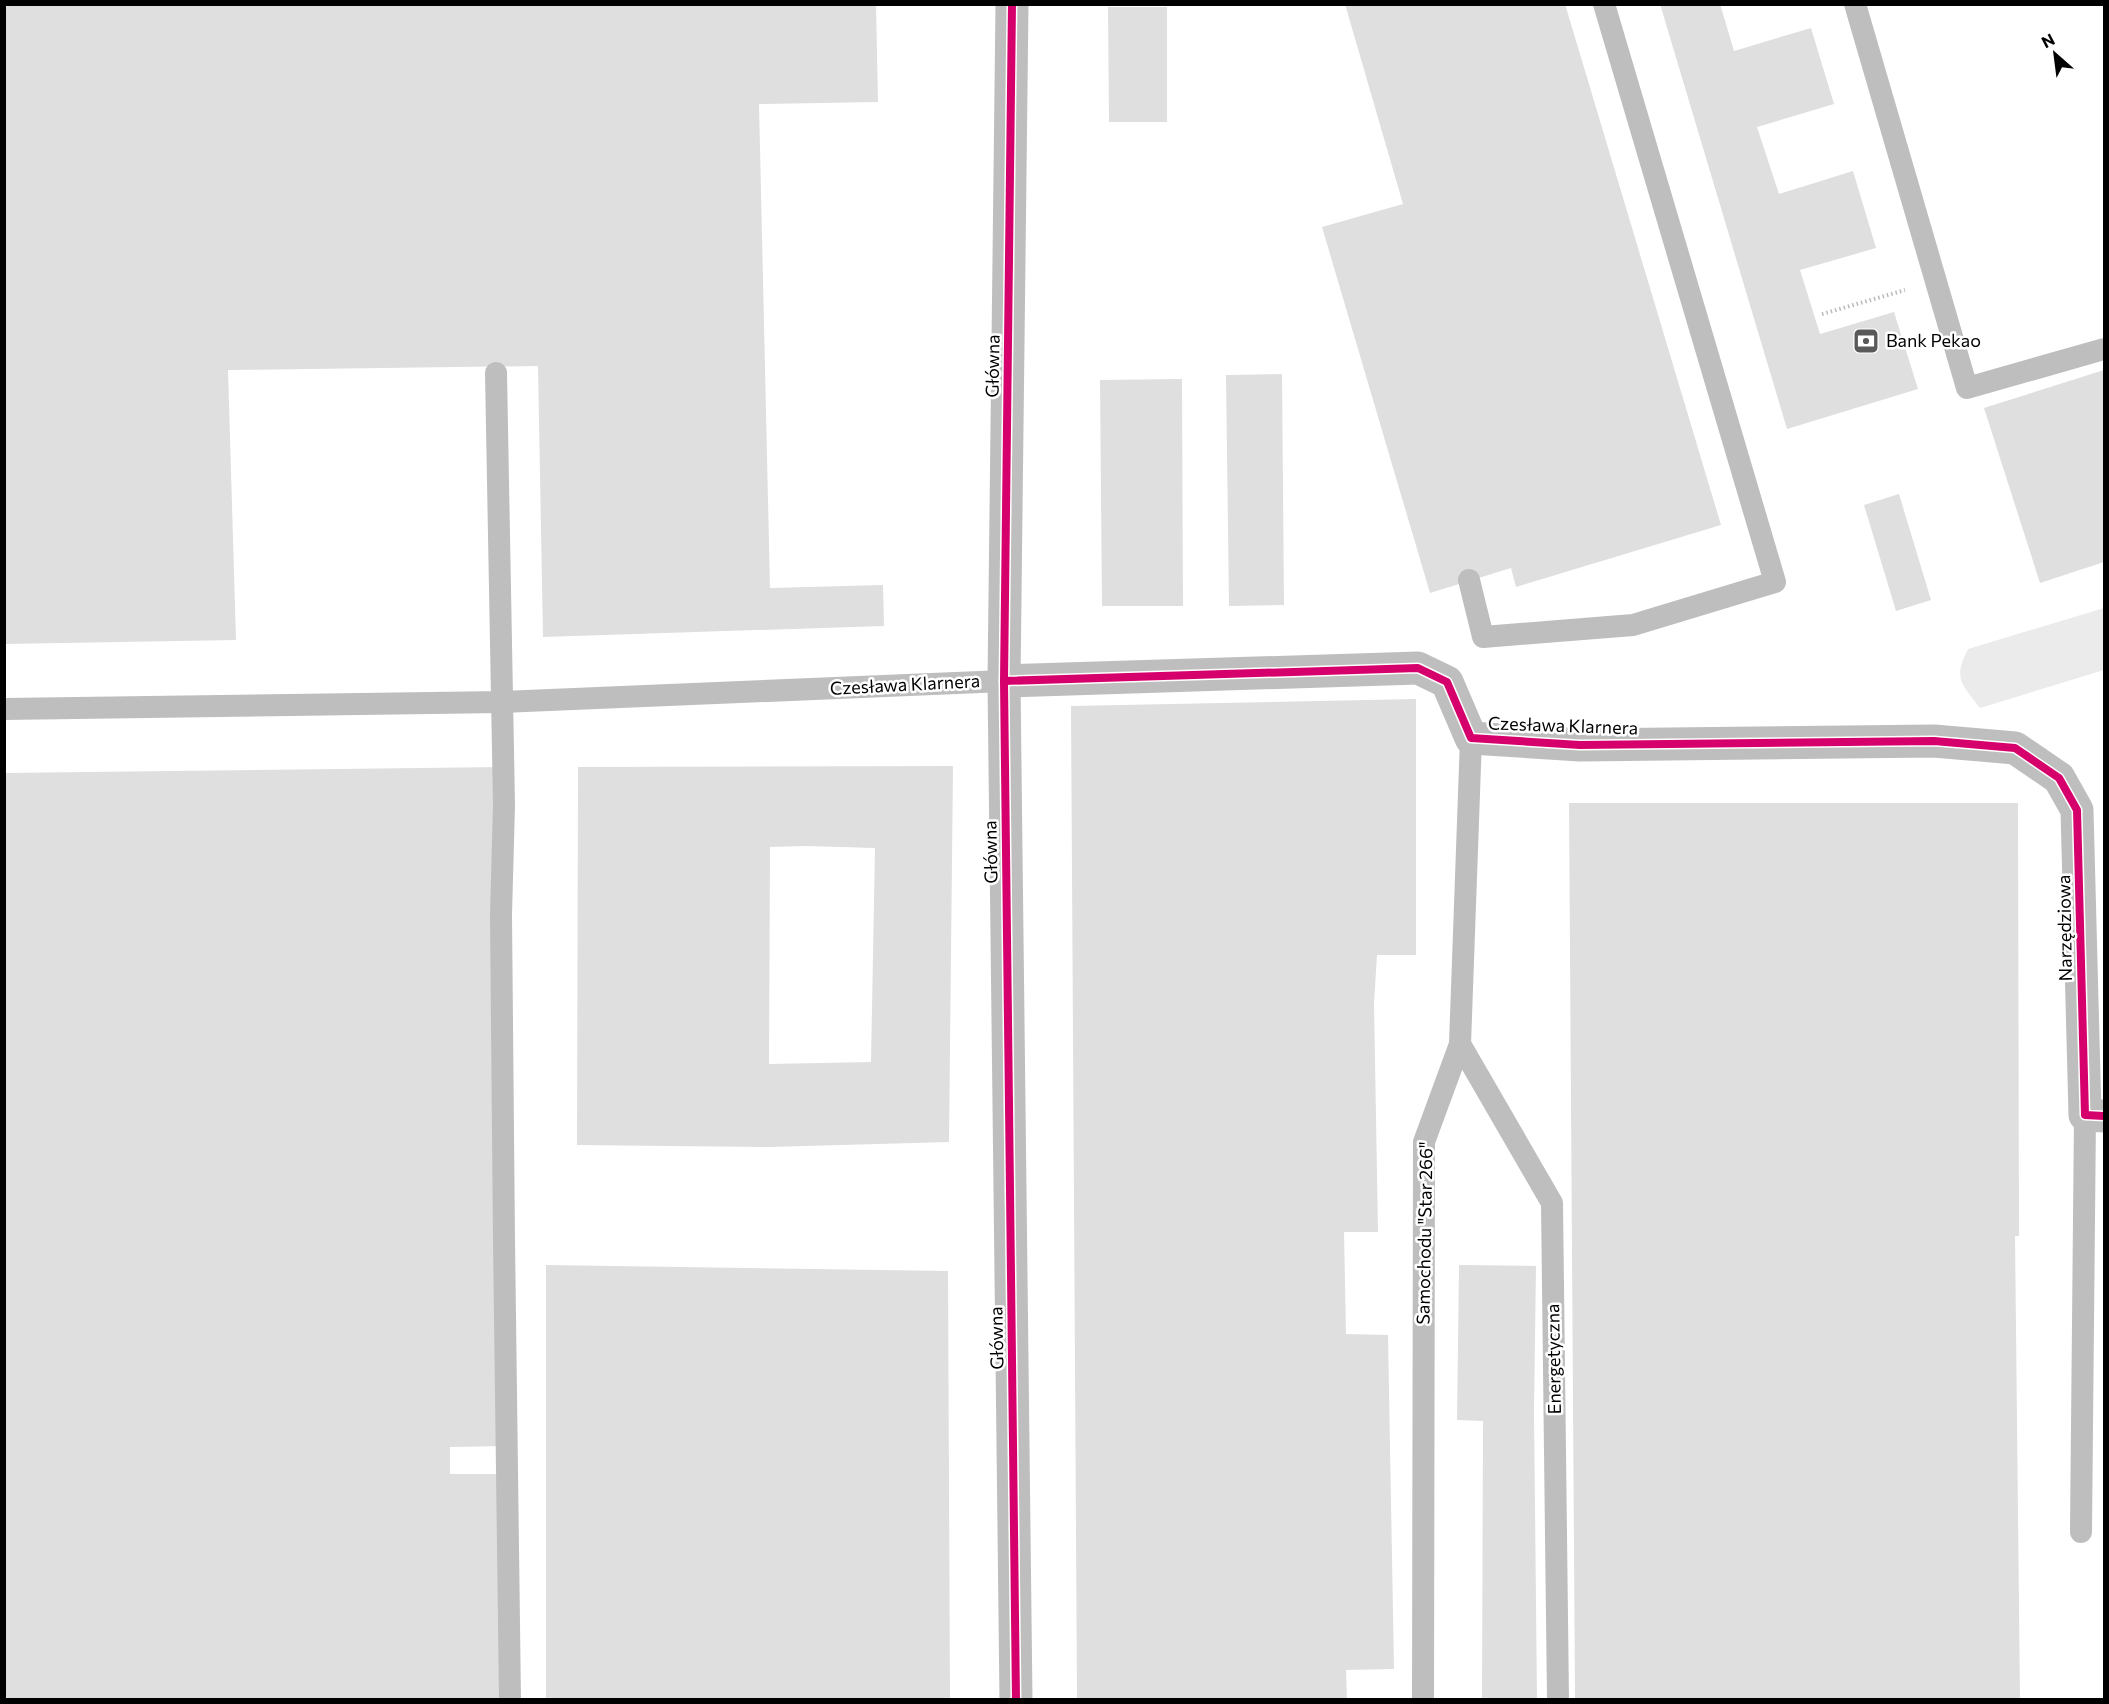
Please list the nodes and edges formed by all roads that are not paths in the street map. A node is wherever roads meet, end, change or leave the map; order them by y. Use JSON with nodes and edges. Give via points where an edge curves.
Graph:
{"nodes":[{"id":1,"x":1012,"y":4,"type":"edge"},
{"id":2,"x":1604,"y":4,"type":"edge"},
{"id":3,"x":1855,"y":4,"type":"edge"},
{"id":4,"x":2104,"y":349,"type":"edge"},
{"id":5,"x":496,"y":373,"type":"dead end"},
{"id":6,"x":1469,"y":580,"type":"dead end"},
{"id":7,"x":1004,"y":681,"type":"junction"},
{"id":8,"x":502,"y":702,"type":"junction"},
{"id":9,"x":4,"y":709,"type":"edge"},
{"id":10,"x":1471,"y":738,"type":"junction"},
{"id":11,"x":2015,"y":748,"type":"joint"},
{"id":12,"x":1460,"y":1044,"type":"junction"},
{"id":13,"x":2095,"y":1116,"type":"edge"},
{"id":14,"x":2081,"y":1532,"type":"dead end"},
{"id":15,"x":510,"y":1700,"type":"edge"},
{"id":16,"x":1016,"y":1700,"type":"edge"},
{"id":17,"x":1423,"y":1700,"type":"edge"},
{"id":18,"x":1558,"y":1700,"type":"edge"}],
"edges":[{"from":1,"to":7,"type":"street","name":"Główna"},
{"from":2,"to":6,"type":"lane","via":[[1775,582],[1633,625],[1483,637]]},
{"from":3,"to":4,"type":"lane","via":[[1967,388]]},
{"from":5,"to":8,"type":"lane"},
{"from":7,"to":8,"type":"lane","name":"Czesława Klarnera"},
{"from":7,"to":10,"type":"street","name":"Czesława Klarnera","via":[[1418,669],[1447,682]]},
{"from":7,"to":16,"type":"street","name":"Główna"},
{"from":8,"to":9,"type":"lane","name":"Czesława Klarnera"},
{"from":8,"to":15,"type":"lane"},
{"from":10,"to":11,"type":"street","name":"Czesława Klarnera","via":[[1580,745],[1934,741]]},
{"from":10,"to":12,"type":"lane","name":"Samochodu \"Star 266\""},
{"from":11,"to":13,"type":"street","name":"Narzędziowa","via":[[2058,778],[2078,810]]},
{"from":12,"to":17,"type":"lane","name":"Samochodu \"Star 266\"","via":[[1424,1142]]},
{"from":12,"to":18,"type":"lane","name":"Energetyczna","via":[[1552,1203]]},
{"from":13,"to":14,"type":"lane"}]}
